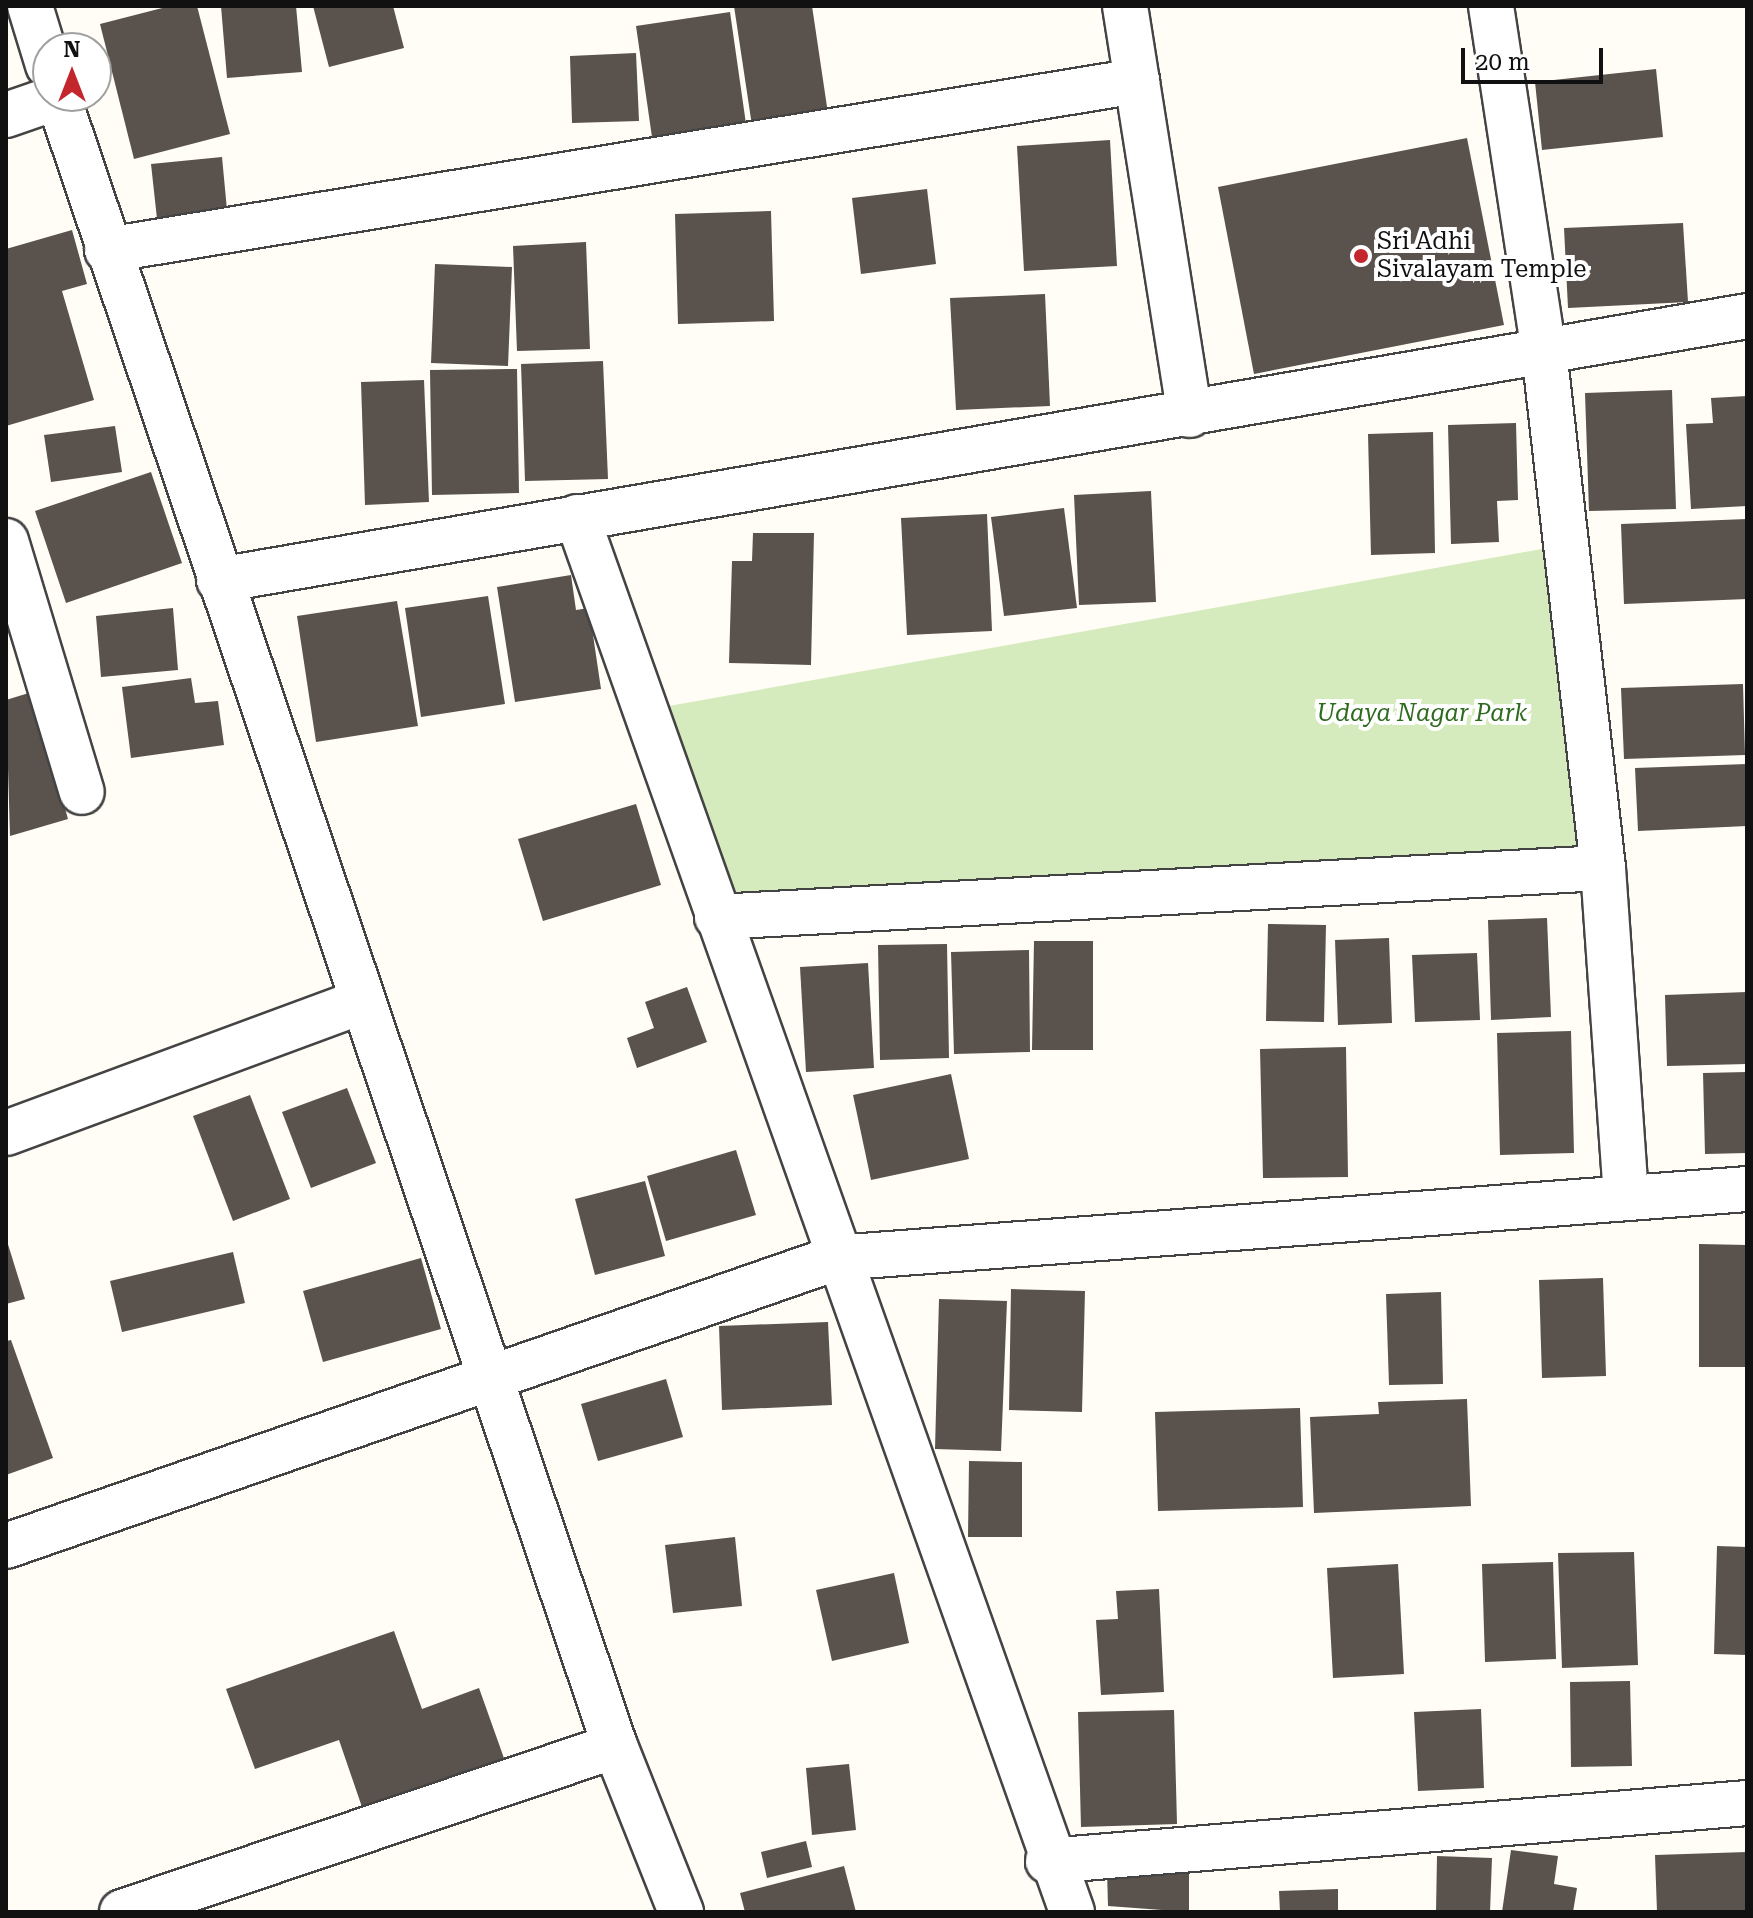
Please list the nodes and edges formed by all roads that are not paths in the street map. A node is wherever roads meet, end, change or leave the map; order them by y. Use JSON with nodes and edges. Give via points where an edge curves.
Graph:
{"nodes":[{"id":1,"x":30,"y":6,"type":"edge"},
{"id":2,"x":1125,"y":6,"type":"edge"},
{"id":3,"x":1491,"y":6,"type":"edge"},
{"id":4,"x":38,"y":32,"type":"edge"},
{"id":5,"x":1137,"y":81,"type":"junction"},
{"id":6,"x":32,"y":106,"type":"edge"},
{"id":7,"x":63,"y":112,"type":"edge"},
{"id":8,"x":6,"y":115,"type":"edge"},
{"id":9,"x":107,"y":250,"type":"junction"},
{"id":10,"x":1747,"y":316,"type":"edge"},
{"id":11,"x":1544,"y":351,"type":"junction"},
{"id":12,"x":1190,"y":415,"type":"junction"},
{"id":13,"x":577,"y":517,"type":"junction"},
{"id":14,"x":6,"y":541,"type":"edge"},
{"id":15,"x":219,"y":580,"type":"junction"},
{"id":16,"x":82,"y":792,"type":"dead end"},
{"id":17,"x":1603,"y":868,"type":"junction"},
{"id":18,"x":717,"y":917,"type":"junction"},
{"id":19,"x":362,"y":1001,"type":"junction"},
{"id":20,"x":6,"y":1133,"type":"edge"},
{"id":21,"x":1747,"y":1189,"type":"edge"},
{"id":22,"x":1626,"y":1194,"type":"junction"},
{"id":23,"x":836,"y":1258,"type":"junction"},
{"id":24,"x":491,"y":1376,"type":"junction"},
{"id":25,"x":6,"y":1546,"type":"edge"},
{"id":26,"x":615,"y":1746,"type":"junction"},
{"id":27,"x":1747,"y":1803,"type":"edge"},
{"id":28,"x":1048,"y":1861,"type":"junction"},
{"id":29,"x":122,"y":1912,"type":"edge"},
{"id":30,"x":681,"y":1912,"type":"edge"},
{"id":31,"x":1072,"y":1912,"type":"edge"}],
"edges":[{"from":1,"to":4,"type":"street"},
{"from":2,"to":5,"type":"street"},
{"from":3,"to":11,"type":"street"},
{"from":5,"to":9,"type":"street"},
{"from":5,"to":12,"type":"street"},
{"from":6,"to":8,"type":"street"},
{"from":7,"to":9,"type":"street"},
{"from":9,"to":15,"type":"street"},
{"from":10,"to":11,"type":"street"},
{"from":11,"to":12,"type":"street"},
{"from":11,"to":17,"type":"street"},
{"from":12,"to":13,"type":"street"},
{"from":13,"to":15,"type":"street"},
{"from":13,"to":18,"type":"street"},
{"from":14,"to":16,"type":"street"},
{"from":15,"to":19,"type":"street"},
{"from":17,"to":18,"type":"street"},
{"from":17,"to":22,"type":"street"},
{"from":18,"to":23,"type":"street"},
{"from":19,"to":20,"type":"street"},
{"from":19,"to":24,"type":"street"},
{"from":21,"to":22,"type":"street"},
{"from":22,"to":23,"type":"street"},
{"from":23,"to":24,"type":"street"},
{"from":23,"to":28,"type":"street"},
{"from":24,"to":25,"type":"street"},
{"from":24,"to":26,"type":"street"},
{"from":26,"to":29,"type":"street"},
{"from":26,"to":30,"type":"street"},
{"from":27,"to":28,"type":"street"},
{"from":28,"to":31,"type":"street"}]}
